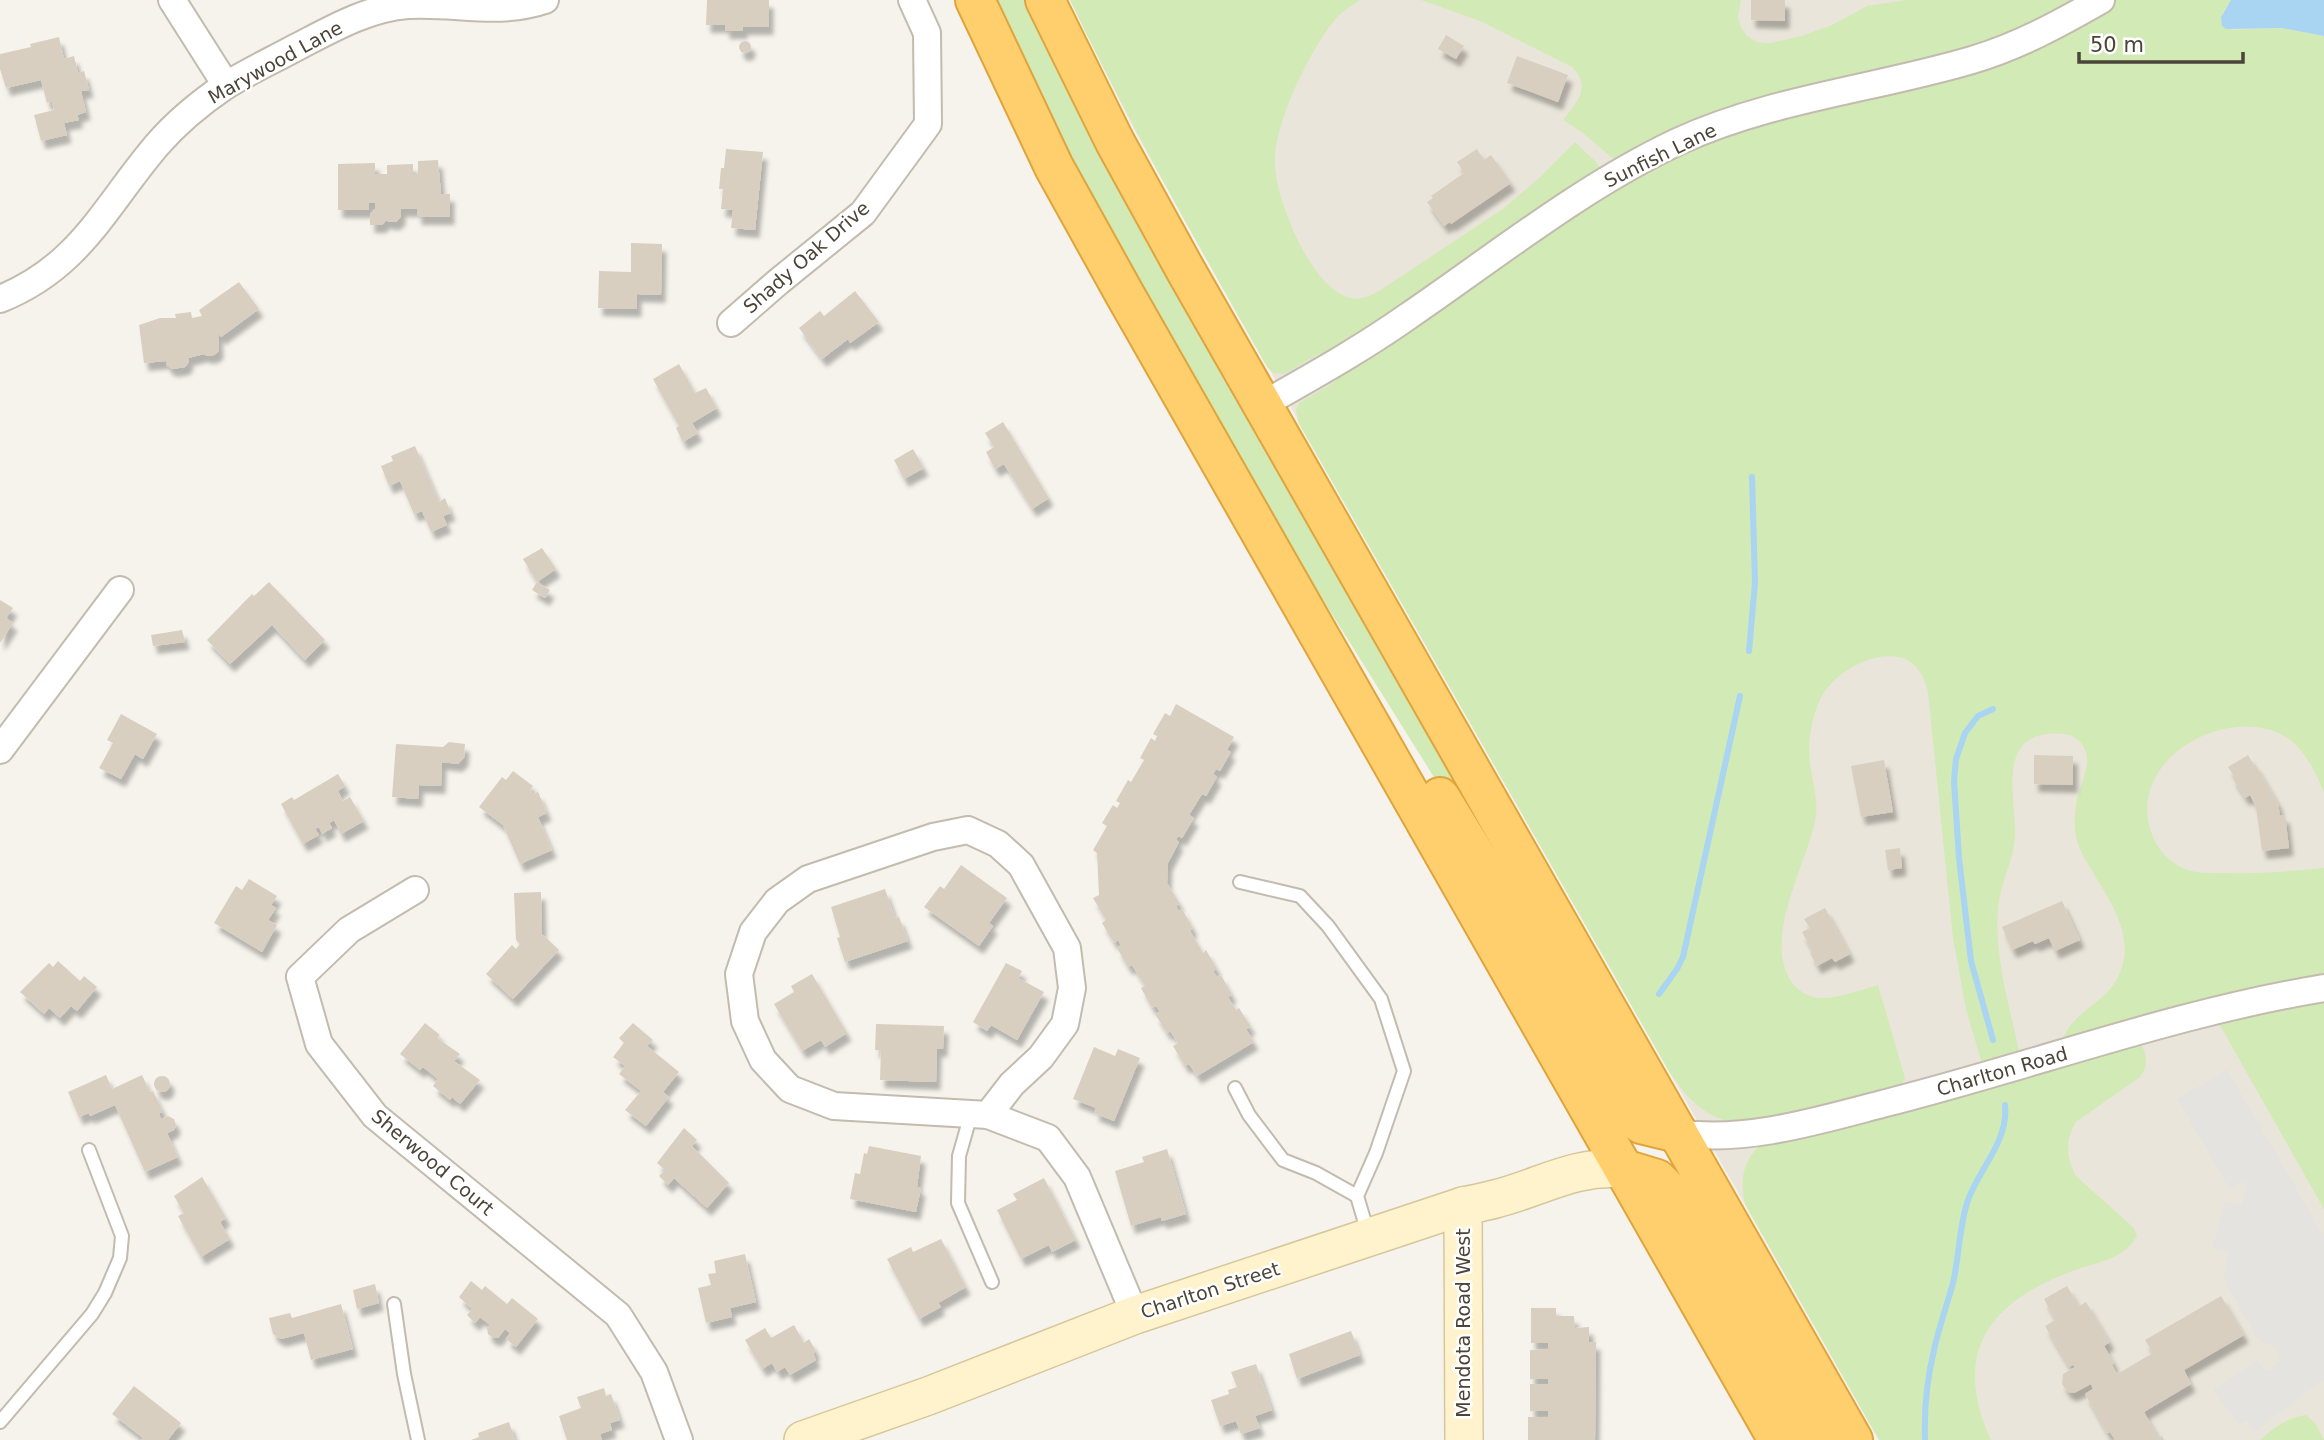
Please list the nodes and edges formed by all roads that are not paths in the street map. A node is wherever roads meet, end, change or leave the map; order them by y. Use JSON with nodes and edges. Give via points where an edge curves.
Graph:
{"nodes":[{"id":1,"x":172,"y":0,"type":"edge"},
{"id":2,"x":545,"y":0,"type":"edge"},
{"id":3,"x":912,"y":0,"type":"edge"},
{"id":4,"x":975,"y":0,"type":"edge"},
{"id":5,"x":1045,"y":0,"type":"edge"},
{"id":6,"x":2101,"y":0,"type":"edge"},
{"id":7,"x":226,"y":85,"type":"junction"},
{"id":8,"x":0,"y":299,"type":"edge"},
{"id":9,"x":731,"y":323,"type":"dead end"},
{"id":10,"x":1262,"y":405,"type":"junction"},
{"id":11,"x":1251,"y":517,"type":"junction"},
{"id":12,"x":120,"y":590,"type":"dead end"},
{"id":13,"x":0,"y":750,"type":"edge"},
{"id":14,"x":1241,"y":882,"type":"dead end"},
{"id":15,"x":415,"y":890,"type":"dead end"},
{"id":16,"x":2324,"y":988,"type":"edge"},
{"id":17,"x":1235,"y":1088,"type":"dead end"},
{"id":18,"x":980,"y":1115,"type":"junction"},
{"id":19,"x":1678,"y":1133,"type":"junction"},
{"id":20,"x":89,"y":1150,"type":"dead end"},
{"id":21,"x":1624,"y":1169,"type":"junction"},
{"id":22,"x":1357,"y":1196,"type":"junction"},
{"id":23,"x":1463,"y":1206,"type":"junction"},
{"id":24,"x":1369,"y":1237,"type":"junction"},
{"id":25,"x":992,"y":1282,"type":"dead end"},
{"id":26,"x":394,"y":1304,"type":"dead end"},
{"id":27,"x":1135,"y":1315,"type":"junction"},
{"id":28,"x":0,"y":1422,"type":"edge"},
{"id":29,"x":418,"y":1440,"type":"edge"},
{"id":30,"x":679,"y":1440,"type":"edge"},
{"id":31,"x":803,"y":1440,"type":"edge"},
{"id":32,"x":1464,"y":1440,"type":"edge"},
{"id":33,"x":1778,"y":1440,"type":"edge"},
{"id":34,"x":1819,"y":1440,"type":"edge"},
{"id":35,"x":1853,"y":1440,"type":"edge"}],
"edges":[{"from":1,"to":7,"type":"street"},
{"from":2,"to":7,"type":"street","name":"Marywood Lane","via":[[508,9],[407,5],[384,9],[345,23]]},
{"from":3,"to":9,"type":"street","name":"Shady Oak Drive","via":[[927,33],[928,124],[863,213]]},
{"from":4,"to":11,"type":"highway","via":[[1060,178]]},
{"from":5,"to":10,"type":"highway","via":[[1115,142]]},
{"from":6,"to":10,"type":"street","name":"Sunfish Lane","via":[[2048,30],[1992,53],[1745,117],[1678,142],[1585,194],[1376,338]]},
{"from":7,"to":8,"type":"street","name":"Marywood Lane","via":[[158,144],[72,252],[43,276]]},
{"from":10,"to":19,"type":"highway"},
{"from":11,"to":19,"type":"highway","via":[[1352,656],[1512,913],[1628,1113],[1641,1124]]},
{"from":11,"to":21,"type":"highway"},
{"from":12,"to":13,"type":"street"},
{"from":14,"to":22,"type":"lane","via":[[1300,896],[1381,999],[1404,1071]]},
{"from":15,"to":30,"type":"street","name":"Sherwood Court","via":[[349,930],[300,977],[318,1044],[375,1116],[618,1315],[654,1372]]},
{"from":16,"to":19,"type":"street","name":"Charlton Road","via":[[2178,1021],[1820,1119],[1725,1136]]},
{"from":17,"to":22,"type":"lane","via":[[1283,1160]]},
{"from":18,"to":18,"type":"street","via":[[1041,1057],[1065,1024],[1072,988],[1067,948],[1021,865],[998,844],[968,830],[933,837],[808,879],[777,901],[753,932],[739,974],[745,1021],[763,1060],[790,1089],[834,1106]]},
{"from":18,"to":25,"type":"lane","via":[[959,1156],[958,1203]]},
{"from":18,"to":27,"type":"street","via":[[1048,1138],[1077,1177]]},
{"from":19,"to":35,"type":"highway"},
{"from":20,"to":28,"type":"lane","via":[[122,1236],[120,1258],[92,1314]]},
{"from":21,"to":23,"type":"street","name":"Charlton Street","via":[[1576,1171]]},
{"from":21,"to":33,"type":"highway"},
{"from":21,"to":34,"type":"highway","via":[[1657,1179],[1672,1194]]},
{"from":22,"to":24,"type":"lane"},
{"from":23,"to":24,"type":"street","name":"Charlton Street"},
{"from":23,"to":32,"type":"street","name":"Mendota Road West"},
{"from":24,"to":27,"type":"street","name":"Charlton Street"},
{"from":26,"to":29,"type":"lane"},
{"from":27,"to":31,"type":"street","name":"Charlton Street"}]}
